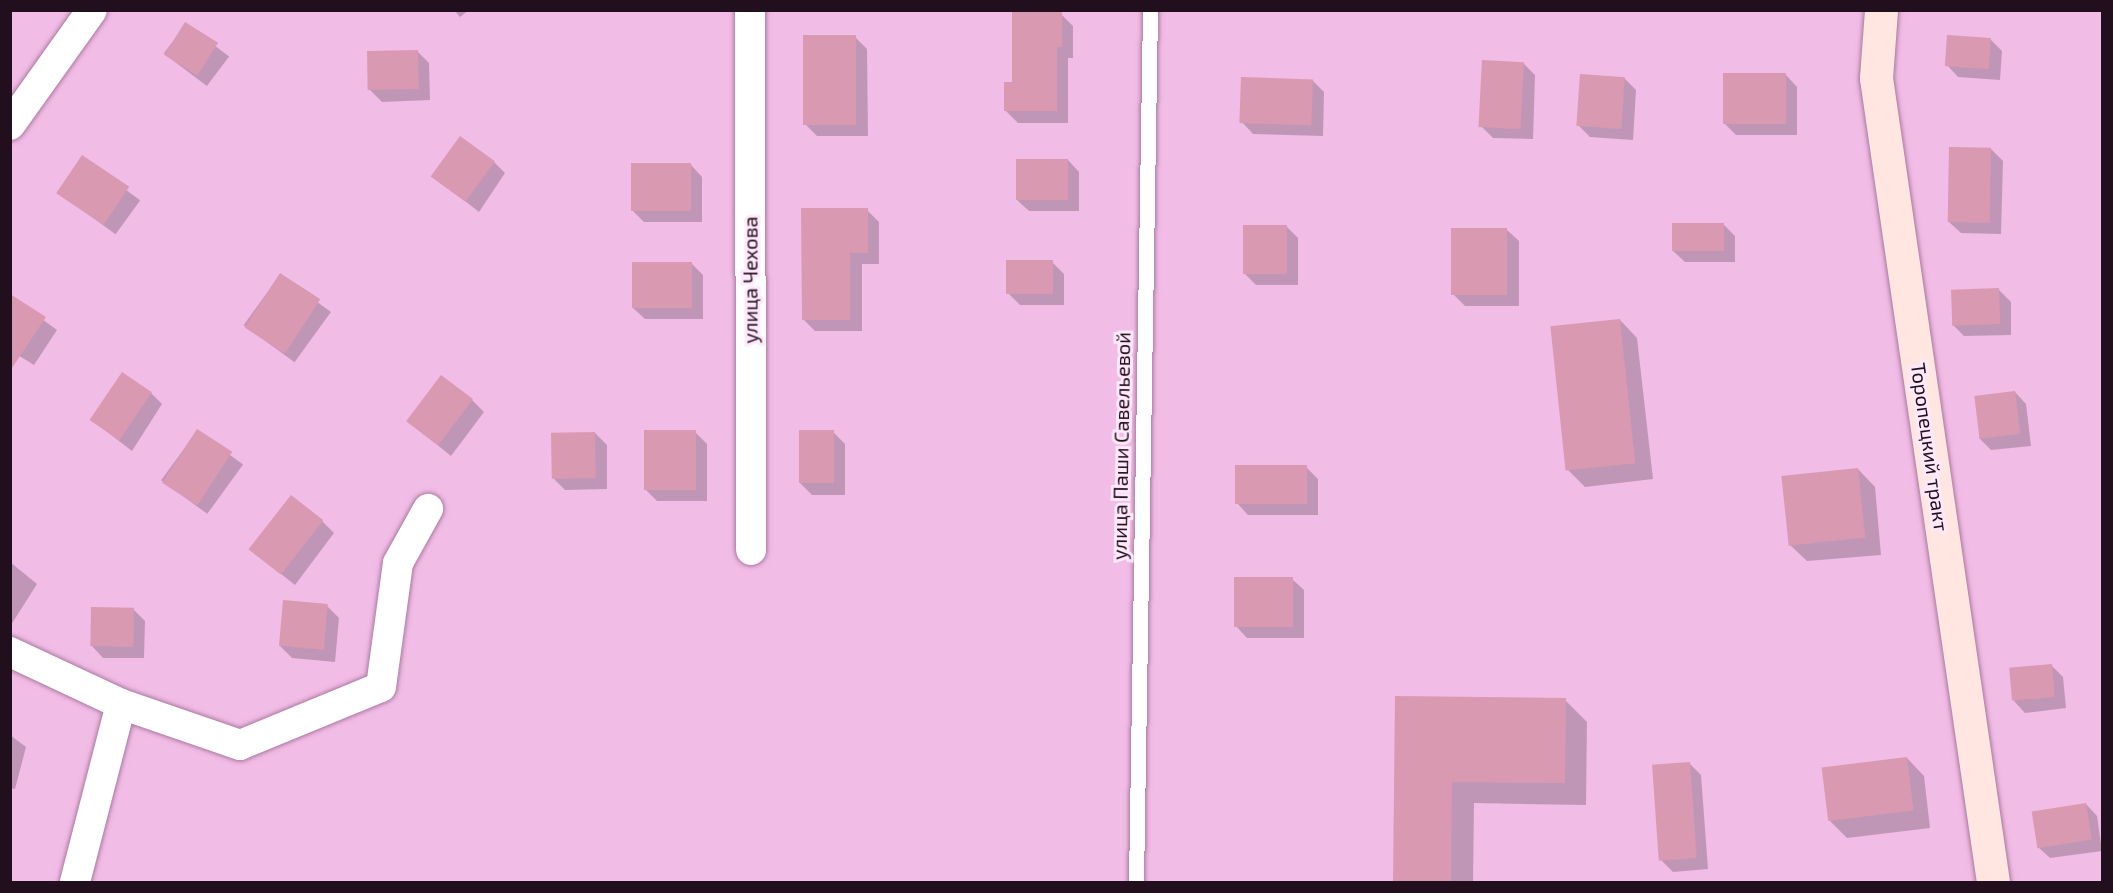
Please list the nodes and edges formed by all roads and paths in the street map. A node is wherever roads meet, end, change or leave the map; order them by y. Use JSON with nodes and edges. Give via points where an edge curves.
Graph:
{"nodes":[{"id":1,"x":92,"y":10,"type":"edge"},
{"id":2,"x":750,"y":10,"type":"edge"},
{"id":3,"x":1150,"y":10,"type":"edge"},
{"id":4,"x":1881,"y":10,"type":"edge"},
{"id":5,"x":10,"y":124,"type":"edge"},
{"id":6,"x":428,"y":509,"type":"dead end"},
{"id":7,"x":751,"y":550,"type":"dead end"},
{"id":8,"x":10,"y":652,"type":"edge"},
{"id":9,"x":122,"y":704,"type":"junction"},
{"id":10,"x":75,"y":882,"type":"edge"},
{"id":11,"x":1136,"y":882,"type":"edge"},
{"id":12,"x":1993,"y":882,"type":"edge"}],
"edges":[{"from":1,"to":5,"type":"street"},
{"from":2,"to":7,"type":"street","name":"улица Чехова"},
{"from":3,"to":11,"type":"lane","name":"улица Паши Савельевой"},
{"from":4,"to":12,"type":"main road","name":"Торопецкий тракт","via":[[1876,78]]},
{"from":6,"to":9,"type":"street","via":[[398,563],[381,687],[240,745]]},
{"from":8,"to":9,"type":"street"},
{"from":9,"to":10,"type":"street"}]}
